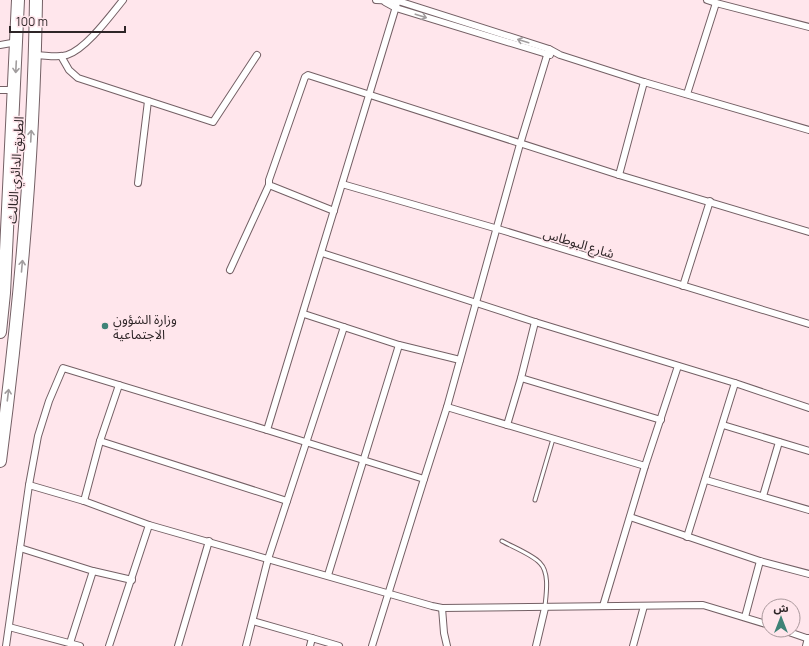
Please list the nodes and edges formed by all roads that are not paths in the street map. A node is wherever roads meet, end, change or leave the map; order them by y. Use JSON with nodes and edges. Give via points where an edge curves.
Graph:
{"nodes":[{"id":1,"x":18,"y":0,"type":"edge"},
{"id":2,"x":36,"y":0,"type":"edge"},
{"id":3,"x":123,"y":0,"type":"edge"},
{"id":4,"x":376,"y":0,"type":"edge"},
{"id":5,"x":708,"y":0,"type":"edge"},
{"id":6,"x":398,"y":1,"type":"edge"},
{"id":7,"x":385,"y":2,"type":"junction"},
{"id":8,"x":716,"y":3,"type":"junction"},
{"id":9,"x":396,"y":8,"type":"junction"},
{"id":10,"x":809,"y":27,"type":"edge"},
{"id":11,"x":18,"y":42,"type":"junction"},
{"id":12,"x":0,"y":45,"type":"edge"},
{"id":13,"x":548,"y":52,"type":"junction"},
{"id":14,"x":35,"y":55,"type":"junction"},
{"id":15,"x":257,"y":55,"type":"dead end"},
{"id":16,"x":61,"y":56,"type":"junction"},
{"id":17,"x":644,"y":82,"type":"junction"},
{"id":18,"x":0,"y":90,"type":"edge"},
{"id":19,"x":15,"y":90,"type":"junction"},
{"id":20,"x":687,"y":94,"type":"junction"},
{"id":21,"x":370,"y":95,"type":"junction"},
{"id":22,"x":148,"y":101,"type":"junction"},
{"id":23,"x":809,"y":130,"type":"edge"},
{"id":24,"x":520,"y":144,"type":"junction"},
{"id":25,"x":619,"y":175,"type":"junction"},
{"id":26,"x":138,"y":183,"type":"dead end"},
{"id":27,"x":342,"y":184,"type":"junction"},
{"id":28,"x":269,"y":185,"type":"junction"},
{"id":29,"x":710,"y":201,"type":"junction"},
{"id":30,"x":334,"y":211,"type":"junction"},
{"id":31,"x":498,"y":229,"type":"junction"},
{"id":32,"x":809,"y":232,"type":"edge"},
{"id":33,"x":3,"y":246,"type":"edge"},
{"id":34,"x":322,"y":253,"type":"junction"},
{"id":35,"x":230,"y":270,"type":"dead end"},
{"id":36,"x":683,"y":286,"type":"junction"},
{"id":37,"x":477,"y":303,"type":"junction"},
{"id":38,"x":304,"y":314,"type":"junction"},
{"id":39,"x":535,"y":322,"type":"junction"},
{"id":40,"x":809,"y":324,"type":"edge"},
{"id":41,"x":344,"y":327,"type":"junction"},
{"id":42,"x":0,"y":332,"type":"edge"},
{"id":43,"x":399,"y":344,"type":"junction"},
{"id":44,"x":460,"y":360,"type":"junction"},
{"id":45,"x":678,"y":366,"type":"junction"},
{"id":46,"x":521,"y":378,"type":"junction"},
{"id":47,"x":735,"y":384,"type":"junction"},
{"id":48,"x":119,"y":385,"type":"junction"},
{"id":49,"x":447,"y":407,"type":"junction"},
{"id":50,"x":809,"y":408,"type":"edge"},
{"id":51,"x":661,"y":420,"type":"junction"},
{"id":52,"x":507,"y":425,"type":"junction"},
{"id":53,"x":723,"y":425,"type":"junction"},
{"id":54,"x":267,"y":430,"type":"junction"},
{"id":55,"x":553,"y":439,"type":"junction"},
{"id":56,"x":100,"y":440,"type":"junction"},
{"id":57,"x":305,"y":442,"type":"junction"},
{"id":58,"x":779,"y":442,"type":"junction"},
{"id":59,"x":809,"y":451,"type":"edge"},
{"id":60,"x":363,"y":459,"type":"junction"},
{"id":61,"x":0,"y":461,"type":"edge"},
{"id":62,"x":645,"y":466,"type":"junction"},
{"id":63,"x":424,"y":479,"type":"junction"},
{"id":64,"x":706,"y":480,"type":"junction"},
{"id":65,"x":29,"y":485,"type":"junction"},
{"id":66,"x":763,"y":496,"type":"junction"},
{"id":67,"x":84,"y":500,"type":"junction"},
{"id":68,"x":535,"y":500,"type":"dead end"},
{"id":69,"x":287,"y":501,"type":"junction"},
{"id":70,"x":809,"y":510,"type":"edge"},
{"id":71,"x":630,"y":517,"type":"junction"},
{"id":72,"x":149,"y":524,"type":"junction"},
{"id":73,"x":687,"y":537,"type":"junction"},
{"id":74,"x":209,"y":541,"type":"junction"},
{"id":75,"x":502,"y":541,"type":"dead end"},
{"id":76,"x":20,"y":548,"type":"junction"},
{"id":77,"x":268,"y":559,"type":"junction"},
{"id":78,"x":760,"y":561,"type":"junction"},
{"id":79,"x":93,"y":571,"type":"junction"},
{"id":80,"x":809,"y":574,"type":"edge"},
{"id":81,"x":328,"y":575,"type":"junction"},
{"id":82,"x":132,"y":580,"type":"junction"},
{"id":83,"x":389,"y":594,"type":"junction"},
{"id":84,"x":603,"y":606,"type":"junction"},
{"id":85,"x":644,"y":606,"type":"junction"},
{"id":86,"x":442,"y":608,"type":"junction"},
{"id":87,"x":545,"y":608,"type":"junction"},
{"id":88,"x":745,"y":617,"type":"junction"},
{"id":89,"x":253,"y":621,"type":"junction"},
{"id":90,"x":761,"y":622,"type":"edge"},
{"id":91,"x":9,"y":627,"type":"junction"},
{"id":92,"x":312,"y":638,"type":"junction"},
{"id":93,"x":808,"y":638,"type":"edge"},
{"id":94,"x":70,"y":643,"type":"junction"},
{"id":95,"x":6,"y":646,"type":"edge"},
{"id":96,"x":80,"y":646,"type":"edge"},
{"id":97,"x":109,"y":646,"type":"edge"},
{"id":98,"x":178,"y":646,"type":"edge"},
{"id":99,"x":246,"y":646,"type":"edge"},
{"id":100,"x":310,"y":646,"type":"edge"},
{"id":101,"x":339,"y":646,"type":"edge"},
{"id":102,"x":372,"y":646,"type":"edge"},
{"id":103,"x":447,"y":646,"type":"edge"},
{"id":104,"x":536,"y":646,"type":"edge"},
{"id":105,"x":633,"y":646,"type":"edge"},
{"id":106,"x":806,"y":646,"type":"edge"}],
"edges":[{"from":1,"to":11,"type":"highway","name":"الطريق الدائري الثالث"},
{"from":2,"to":14,"type":"highway","name":"الطريق الدائري الثالث"},
{"from":3,"to":16,"type":"street","via":[[99,31],[71,53]]},
{"from":4,"to":7,"type":"street"},
{"from":5,"to":8,"type":"street"},
{"from":6,"to":7,"type":"street"},
{"from":6,"to":9,"type":"street"},
{"from":13,"to":6,"type":"street","one_way":true},
{"from":7,"to":9,"type":"street"},
{"from":8,"to":10,"type":"street"},
{"from":8,"to":20,"type":"street"},
{"from":9,"to":13,"type":"street","one_way":true},
{"from":9,"to":21,"type":"street"},
{"from":11,"to":12,"type":"street"},
{"from":11,"to":19,"type":"highway","name":"الطريق الدائري الثالث","one_way":true},
{"from":13,"to":17,"type":"street"},
{"from":13,"to":24,"type":"street"},
{"from":14,"to":16,"type":"street"},
{"from":61,"to":14,"type":"highway","name":"الطريق الدائري الثالث","one_way":true,"via":[[19,306]]},
{"from":15,"to":22,"type":"street","via":[[215,121],[211,122]]},
{"from":16,"to":22,"type":"street","via":[[69,70],[78,78]]},
{"from":17,"to":20,"type":"street"},
{"from":17,"to":25,"type":"street"},
{"from":18,"to":19,"type":"street"},
{"from":19,"to":33,"type":"highway","name":"الطريق الدائري الثالث"},
{"from":20,"to":23,"type":"street"},
{"from":21,"to":24,"type":"street"},
{"from":21,"to":27,"type":"street"},
{"from":21,"to":28,"type":"street","via":[[307,76]]},
{"from":22,"to":26,"type":"street"},
{"from":24,"to":25,"type":"street"},
{"from":24,"to":31,"type":"street"},
{"from":25,"to":29,"type":"street"},
{"from":27,"to":30,"type":"street"},
{"from":27,"to":31,"type":"street","name":"شارع البوطاس"},
{"from":28,"to":30,"type":"street"},
{"from":28,"to":35,"type":"street"},
{"from":29,"to":32,"type":"street"},
{"from":29,"to":36,"type":"street"},
{"from":30,"to":34,"type":"street"},
{"from":31,"to":36,"type":"street","name":"شارع البوطاس"},
{"from":31,"to":37,"type":"street"},
{"from":33,"to":42,"type":"highway","name":"الطريق الدائري الثالث"},
{"from":34,"to":37,"type":"street"},
{"from":34,"to":38,"type":"street"},
{"from":36,"to":40,"type":"street","name":"شارع البوطاس"},
{"from":37,"to":39,"type":"street"},
{"from":37,"to":44,"type":"street"},
{"from":38,"to":41,"type":"street"},
{"from":38,"to":54,"type":"street"},
{"from":39,"to":45,"type":"street"},
{"from":39,"to":46,"type":"street"},
{"from":41,"to":43,"type":"street"},
{"from":41,"to":57,"type":"street"},
{"from":43,"to":44,"type":"street"},
{"from":43,"to":60,"type":"street"},
{"from":44,"to":49,"type":"street"},
{"from":45,"to":47,"type":"street"},
{"from":45,"to":51,"type":"street"},
{"from":46,"to":51,"type":"street"},
{"from":46,"to":52,"type":"street"},
{"from":47,"to":50,"type":"street"},
{"from":47,"to":53,"type":"street"},
{"from":48,"to":54,"type":"street"},
{"from":48,"to":56,"type":"street"},
{"from":48,"to":65,"type":"street","via":[[62,369],[38,436]]},
{"from":49,"to":52,"type":"street"},
{"from":49,"to":63,"type":"street"},
{"from":51,"to":62,"type":"street"},
{"from":52,"to":55,"type":"street"},
{"from":53,"to":58,"type":"street"},
{"from":53,"to":64,"type":"street"},
{"from":54,"to":57,"type":"street"},
{"from":55,"to":62,"type":"street"},
{"from":55,"to":68,"type":"lane"},
{"from":56,"to":67,"type":"street"},
{"from":56,"to":69,"type":"street"},
{"from":57,"to":60,"type":"street"},
{"from":57,"to":69,"type":"street"},
{"from":58,"to":59,"type":"street"},
{"from":58,"to":66,"type":"street"},
{"from":60,"to":63,"type":"street"},
{"from":60,"to":81,"type":"street"},
{"from":62,"to":71,"type":"street"},
{"from":63,"to":83,"type":"street"},
{"from":64,"to":66,"type":"street"},
{"from":64,"to":73,"type":"street"},
{"from":65,"to":67,"type":"street"},
{"from":65,"to":76,"type":"street"},
{"from":66,"to":70,"type":"street"},
{"from":67,"to":72,"type":"street"},
{"from":69,"to":77,"type":"street"},
{"from":71,"to":73,"type":"street"},
{"from":71,"to":84,"type":"street"},
{"from":72,"to":74,"type":"street"},
{"from":72,"to":82,"type":"street"},
{"from":73,"to":78,"type":"street"},
{"from":74,"to":77,"type":"street"},
{"from":74,"to":98,"type":"street"},
{"from":75,"to":87,"type":"lane","via":[[542,566],[546,582]]},
{"from":76,"to":79,"type":"street"},
{"from":76,"to":91,"type":"street"},
{"from":77,"to":81,"type":"street"},
{"from":77,"to":89,"type":"street"},
{"from":78,"to":80,"type":"street"},
{"from":78,"to":88,"type":"street"},
{"from":79,"to":82,"type":"street"},
{"from":79,"to":94,"type":"street"},
{"from":81,"to":83,"type":"street"},
{"from":82,"to":97,"type":"street"},
{"from":83,"to":86,"type":"street"},
{"from":83,"to":102,"type":"street"},
{"from":84,"to":85,"type":"street"},
{"from":84,"to":87,"type":"street"},
{"from":85,"to":88,"type":"street","via":[[703,606]]},
{"from":85,"to":105,"type":"street"},
{"from":86,"to":87,"type":"street"},
{"from":86,"to":103,"type":"street"},
{"from":87,"to":104,"type":"street"},
{"from":88,"to":90,"type":"street"},
{"from":89,"to":92,"type":"street"},
{"from":89,"to":99,"type":"street"},
{"from":91,"to":94,"type":"street"},
{"from":91,"to":95,"type":"street"},
{"from":92,"to":100,"type":"street"},
{"from":92,"to":101,"type":"street"},
{"from":93,"to":106,"type":"street"},
{"from":94,"to":96,"type":"street"}]}
